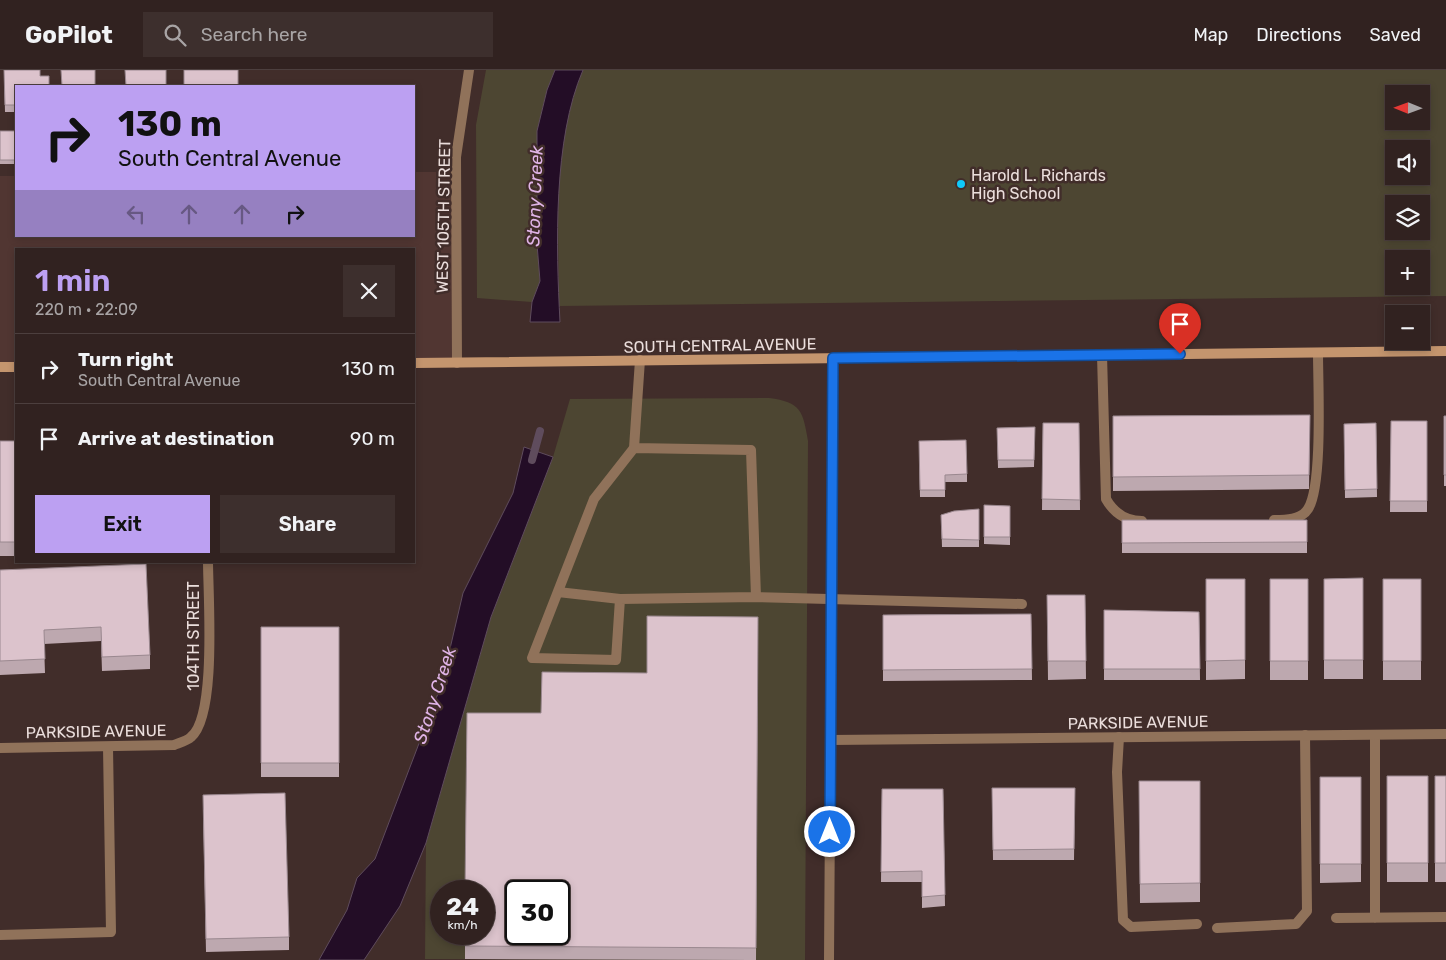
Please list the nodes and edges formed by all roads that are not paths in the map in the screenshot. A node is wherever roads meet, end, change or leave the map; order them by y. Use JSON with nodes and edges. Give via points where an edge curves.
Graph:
{"nodes":[{"id":1,"x":469,"y":70,"type":"edge"},
{"id":2,"x":1446,"y":351,"type":"edge"},
{"id":3,"x":1318,"y":353,"type":"junction"},
{"id":4,"x":1102,"y":355,"type":"junction"},
{"id":5,"x":833,"y":358,"type":"junction"},
{"id":6,"x":640,"y":360,"type":"junction"},
{"id":7,"x":415,"y":363,"type":"edge"},
{"id":8,"x":457,"y":363,"type":"junction"},
{"id":9,"x":15,"y":367,"type":"edge"},
{"id":10,"x":0,"y":368,"type":"edge"},
{"id":11,"x":634,"y":448,"type":"junction"},
{"id":12,"x":1266,"y":520,"type":"edge"},
{"id":13,"x":1150,"y":521,"type":"edge"},
{"id":14,"x":208,"y":563,"type":"edge"},
{"id":15,"x":558,"y":592,"type":"junction"},
{"id":16,"x":756,"y":597,"type":"junction"},
{"id":17,"x":831,"y":598,"type":"junction"},
{"id":18,"x":620,"y":599,"type":"junction"},
{"id":19,"x":1022,"y":604,"type":"dead end"},
{"id":20,"x":1375,"y":734,"type":"junction"},
{"id":21,"x":1446,"y":734,"type":"edge"},
{"id":22,"x":1305,"y":735,"type":"junction"},
{"id":23,"x":192,"y":737,"type":"joint"},
{"id":24,"x":1119,"y":737,"type":"junction"},
{"id":25,"x":830,"y":740,"type":"junction"},
{"id":26,"x":108,"y":747,"type":"junction"},
{"id":27,"x":0,"y":748,"type":"edge"},
{"id":28,"x":1446,"y":917,"type":"edge"},
{"id":29,"x":1336,"y":918,"type":"dead end"},
{"id":30,"x":1375,"y":918,"type":"junction"},
{"id":31,"x":1197,"y":924,"type":"dead end"},
{"id":32,"x":1216,"y":928,"type":"dead end"},
{"id":33,"x":0,"y":935,"type":"edge"},
{"id":34,"x":829,"y":960,"type":"edge"}],
"edges":[{"from":1,"to":8,"type":"street","name":"WEST 105TH STREET","via":[[456,157]]},
{"from":2,"to":3,"type":"street","name":"SOUTH CENTRAL AVENUE"},
{"from":3,"to":4,"type":"street","name":"SOUTH CENTRAL AVENUE"},
{"from":3,"to":12,"type":"street","via":[[1314,493],[1308,509],[1300,516]]},
{"from":4,"to":5,"type":"street","name":"SOUTH CENTRAL AVENUE"},
{"from":4,"to":13,"type":"street","via":[[1106,499],[1122,517],[1132,521]]},
{"from":5,"to":6,"type":"street","name":"SOUTH CENTRAL AVENUE"},
{"from":5,"to":17,"type":"street"},
{"from":6,"to":8,"type":"street","name":"SOUTH CENTRAL AVENUE"},
{"from":6,"to":11,"type":"street"},
{"from":7,"to":8,"type":"street","name":"SOUTH CENTRAL AVENUE"},
{"from":9,"to":10,"type":"street"},
{"from":11,"to":15,"type":"street","via":[[594,499]]},
{"from":11,"to":16,"type":"street","via":[[751,450]]},
{"from":14,"to":23,"type":"street","name":"104TH STREET","via":[[208,696],[203,718]]},
{"from":15,"to":18,"type":"street"},
{"from":15,"to":18,"type":"street","via":[[532,658],[616,660]]},
{"from":16,"to":17,"type":"street"},
{"from":16,"to":18,"type":"street"},
{"from":17,"to":19,"type":"street"},
{"from":17,"to":25,"type":"street"},
{"from":20,"to":21,"type":"street","name":"PARKSIDE AVENUE"},
{"from":20,"to":22,"type":"street","name":"PARKSIDE AVENUE"},
{"from":20,"to":30,"type":"street"},
{"from":22,"to":24,"type":"street","name":"PARKSIDE AVENUE"},
{"from":22,"to":32,"type":"street","via":[[1307,911],[1296,924]]},
{"from":23,"to":26,"type":"street","name":"PARKSIDE AVENUE","via":[[174,745]]},
{"from":24,"to":25,"type":"street","name":"PARKSIDE AVENUE"},
{"from":24,"to":31,"type":"street","via":[[1117,772],[1123,920],[1131,927]]},
{"from":25,"to":34,"type":"street"},
{"from":26,"to":27,"type":"street","name":"PARKSIDE AVENUE"},
{"from":26,"to":33,"type":"street","via":[[111,932]]},
{"from":28,"to":30,"type":"street"},
{"from":29,"to":30,"type":"street"}]}
